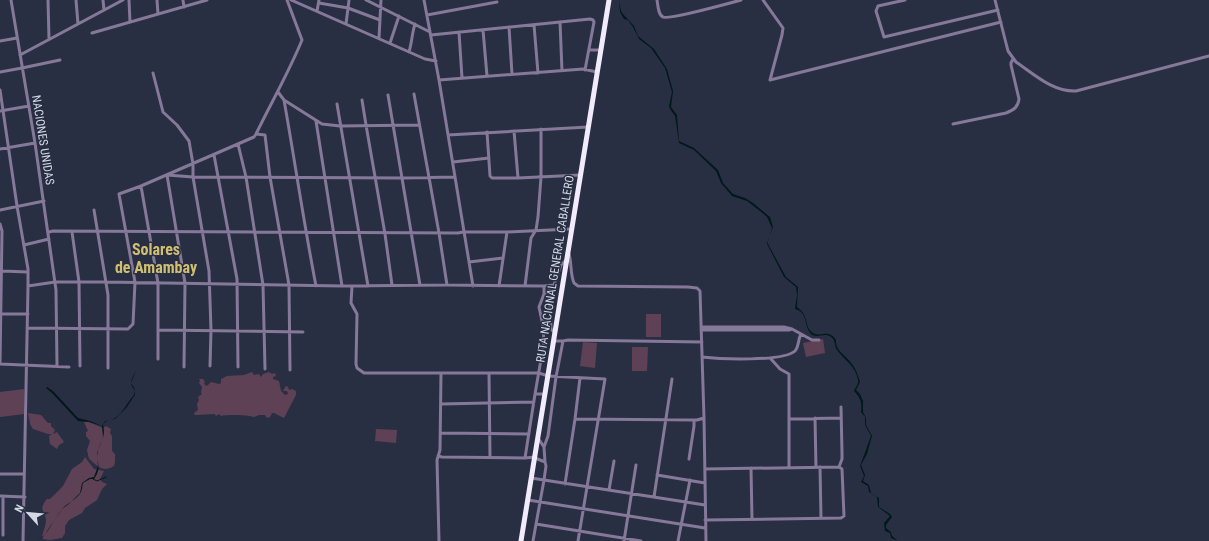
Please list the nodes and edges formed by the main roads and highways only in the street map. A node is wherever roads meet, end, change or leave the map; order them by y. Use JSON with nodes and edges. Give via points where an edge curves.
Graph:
{"nodes":[{"id":1,"x":608,"y":0,"type":"edge"},
{"id":2,"x":521,"y":541,"type":"edge"}],
"edges":[{"from":1,"to":2,"type":"highway","name":"RUTA NACIONAL GENERAL CABALLERO"}]}
